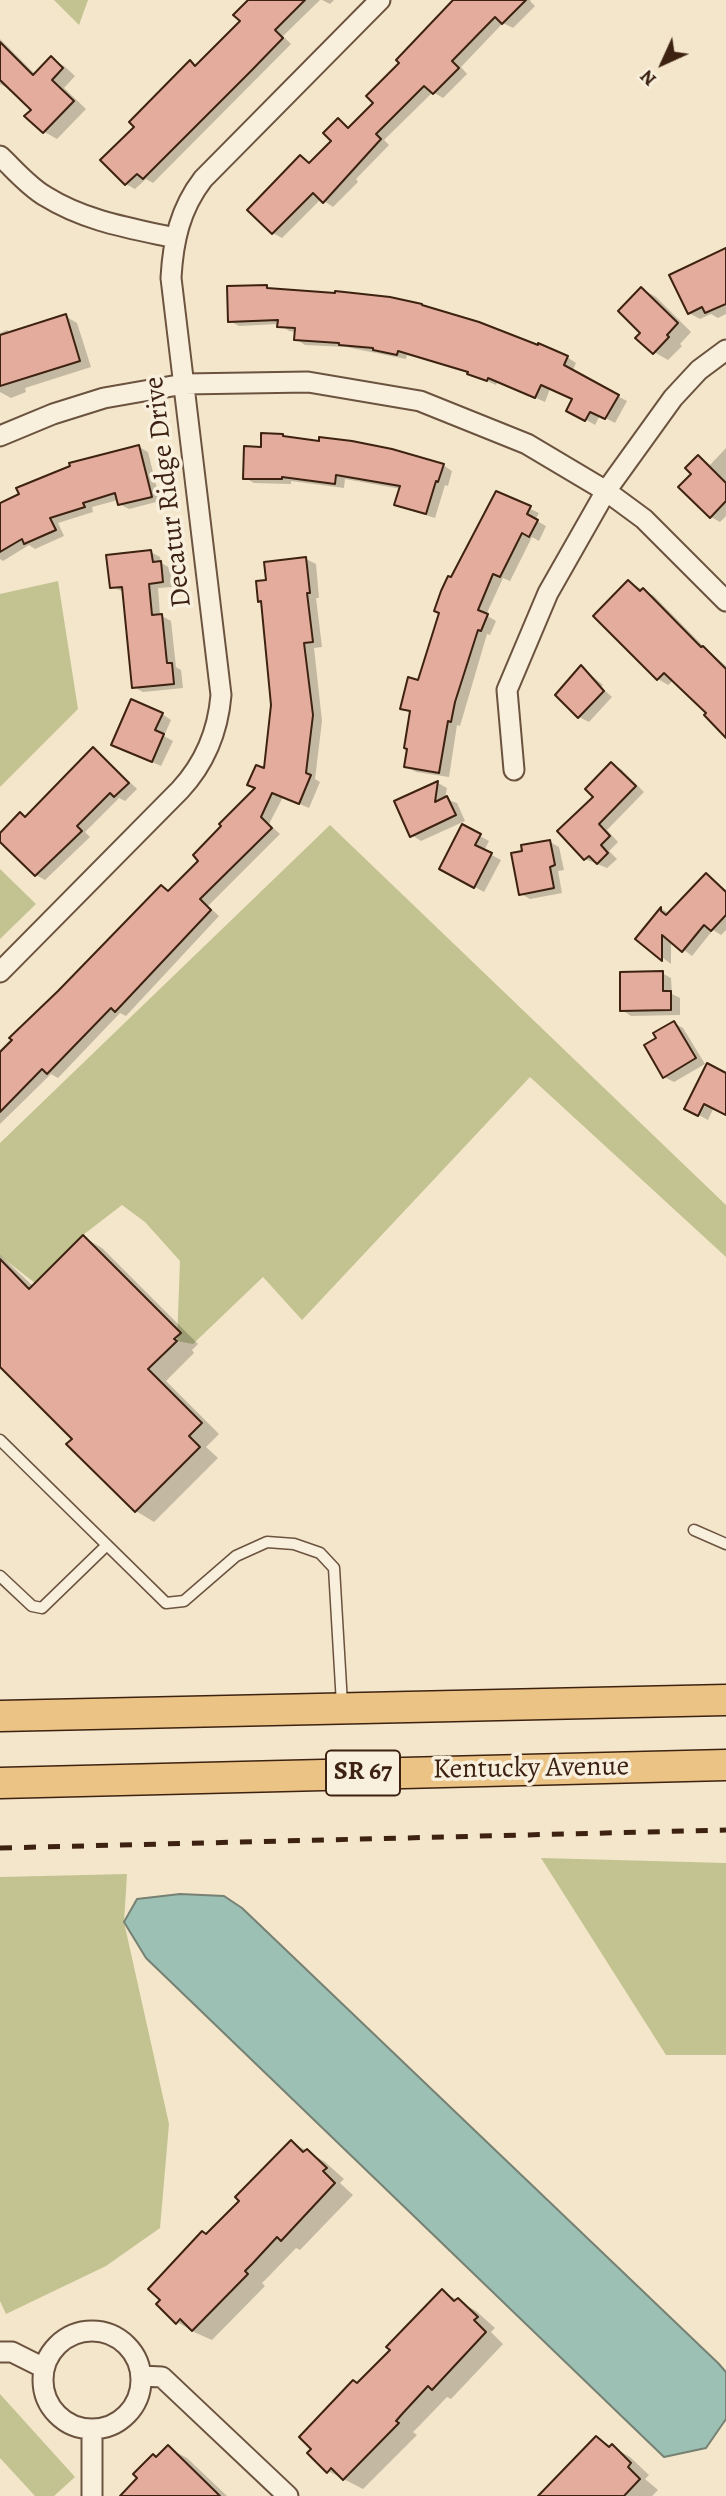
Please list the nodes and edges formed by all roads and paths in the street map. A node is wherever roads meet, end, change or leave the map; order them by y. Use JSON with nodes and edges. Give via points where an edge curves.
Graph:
{"nodes":[{"id":1,"x":380,"y":0,"type":"edge"},
{"id":2,"x":0,"y":156,"type":"edge"},
{"id":3,"x":175,"y":238,"type":"junction"},
{"id":4,"x":726,"y":350,"type":"edge"},
{"id":5,"x":184,"y":384,"type":"junction"},
{"id":6,"x":0,"y":436,"type":"edge"},
{"id":7,"x":606,"y":491,"type":"junction"},
{"id":8,"x":726,"y":601,"type":"edge"},
{"id":9,"x":514,"y":770,"type":"dead end"},
{"id":10,"x":0,"y":972,"type":"edge"},
{"id":11,"x":0,"y":1440,"type":"edge"},
{"id":12,"x":694,"y":1530,"type":"dead end"},
{"id":13,"x":726,"y":1544,"type":"edge"},
{"id":14,"x":107,"y":1545,"type":"junction"},
{"id":15,"x":0,"y":1576,"type":"edge"},
{"id":16,"x":726,"y":1700,"type":"edge"},
{"id":17,"x":342,"y":1708,"type":"junction"},
{"id":18,"x":0,"y":1716,"type":"edge"},
{"id":19,"x":726,"y":1765,"type":"edge"},
{"id":20,"x":0,"y":1783,"type":"edge"},
{"id":21,"x":0,"y":2352,"type":"edge"},
{"id":22,"x":44,"y":2368,"type":"junction"},
{"id":23,"x":141,"y":2376,"type":"junction"},
{"id":24,"x":92,"y":2430,"type":"junction"},
{"id":25,"x":92,"y":2496,"type":"edge"},
{"id":26,"x":288,"y":2496,"type":"edge"}],
"edges":[{"from":1,"to":3,"type":"street","name":"Decatur Ridge Drive","via":[[203,179],[184,210]]},
{"from":2,"to":3,"type":"street","via":[[37,191],[70,211],[106,224]]},
{"from":3,"to":5,"type":"street","name":"Decatur Ridge Drive","via":[[171,278]]},
{"from":4,"to":7,"type":"street","via":[[678,391]]},
{"from":5,"to":6,"type":"street","via":[[104,398]]},
{"from":5,"to":7,"type":"street","via":[[308,382],[420,401],[527,444]]},
{"from":5,"to":10,"type":"street","name":"Decatur Ridge Drive","via":[[219,678],[215,732],[197,769],[180,790]]},
{"from":7,"to":8,"type":"street","via":[[644,519]]},
{"from":7,"to":9,"type":"street","via":[[548,593],[507,690]]},
{"from":11,"to":14,"type":"lane"},
{"from":12,"to":13,"type":"lane"},
{"from":14,"to":15,"type":"lane","via":[[42,1608],[32,1606]]},
{"from":14,"to":17,"type":"lane","via":[[166,1603],[184,1601],[236,1556],[267,1542],[294,1544],[320,1553],[334,1568]]},
{"from":16,"to":17,"type":"main road"},
{"from":17,"to":18,"type":"main road"},
{"from":19,"to":20,"type":"main road","name":"Kentucky Avenue","number":"SR 67"},
{"from":21,"to":22,"type":"street","via":[[12,2352]]},
{"from":22,"to":23,"type":"street","via":[[60,2342],[73,2334],[104,2332],[129,2348]]},
{"from":22,"to":24,"type":"street","via":[[44,2390],[53,2410],[77,2428]]},
{"from":23,"to":24,"type":"street","via":[[133,2407],[108,2427]]},
{"from":23,"to":26,"type":"street","via":[[162,2376]]},
{"from":24,"to":25,"type":"street"}]}
